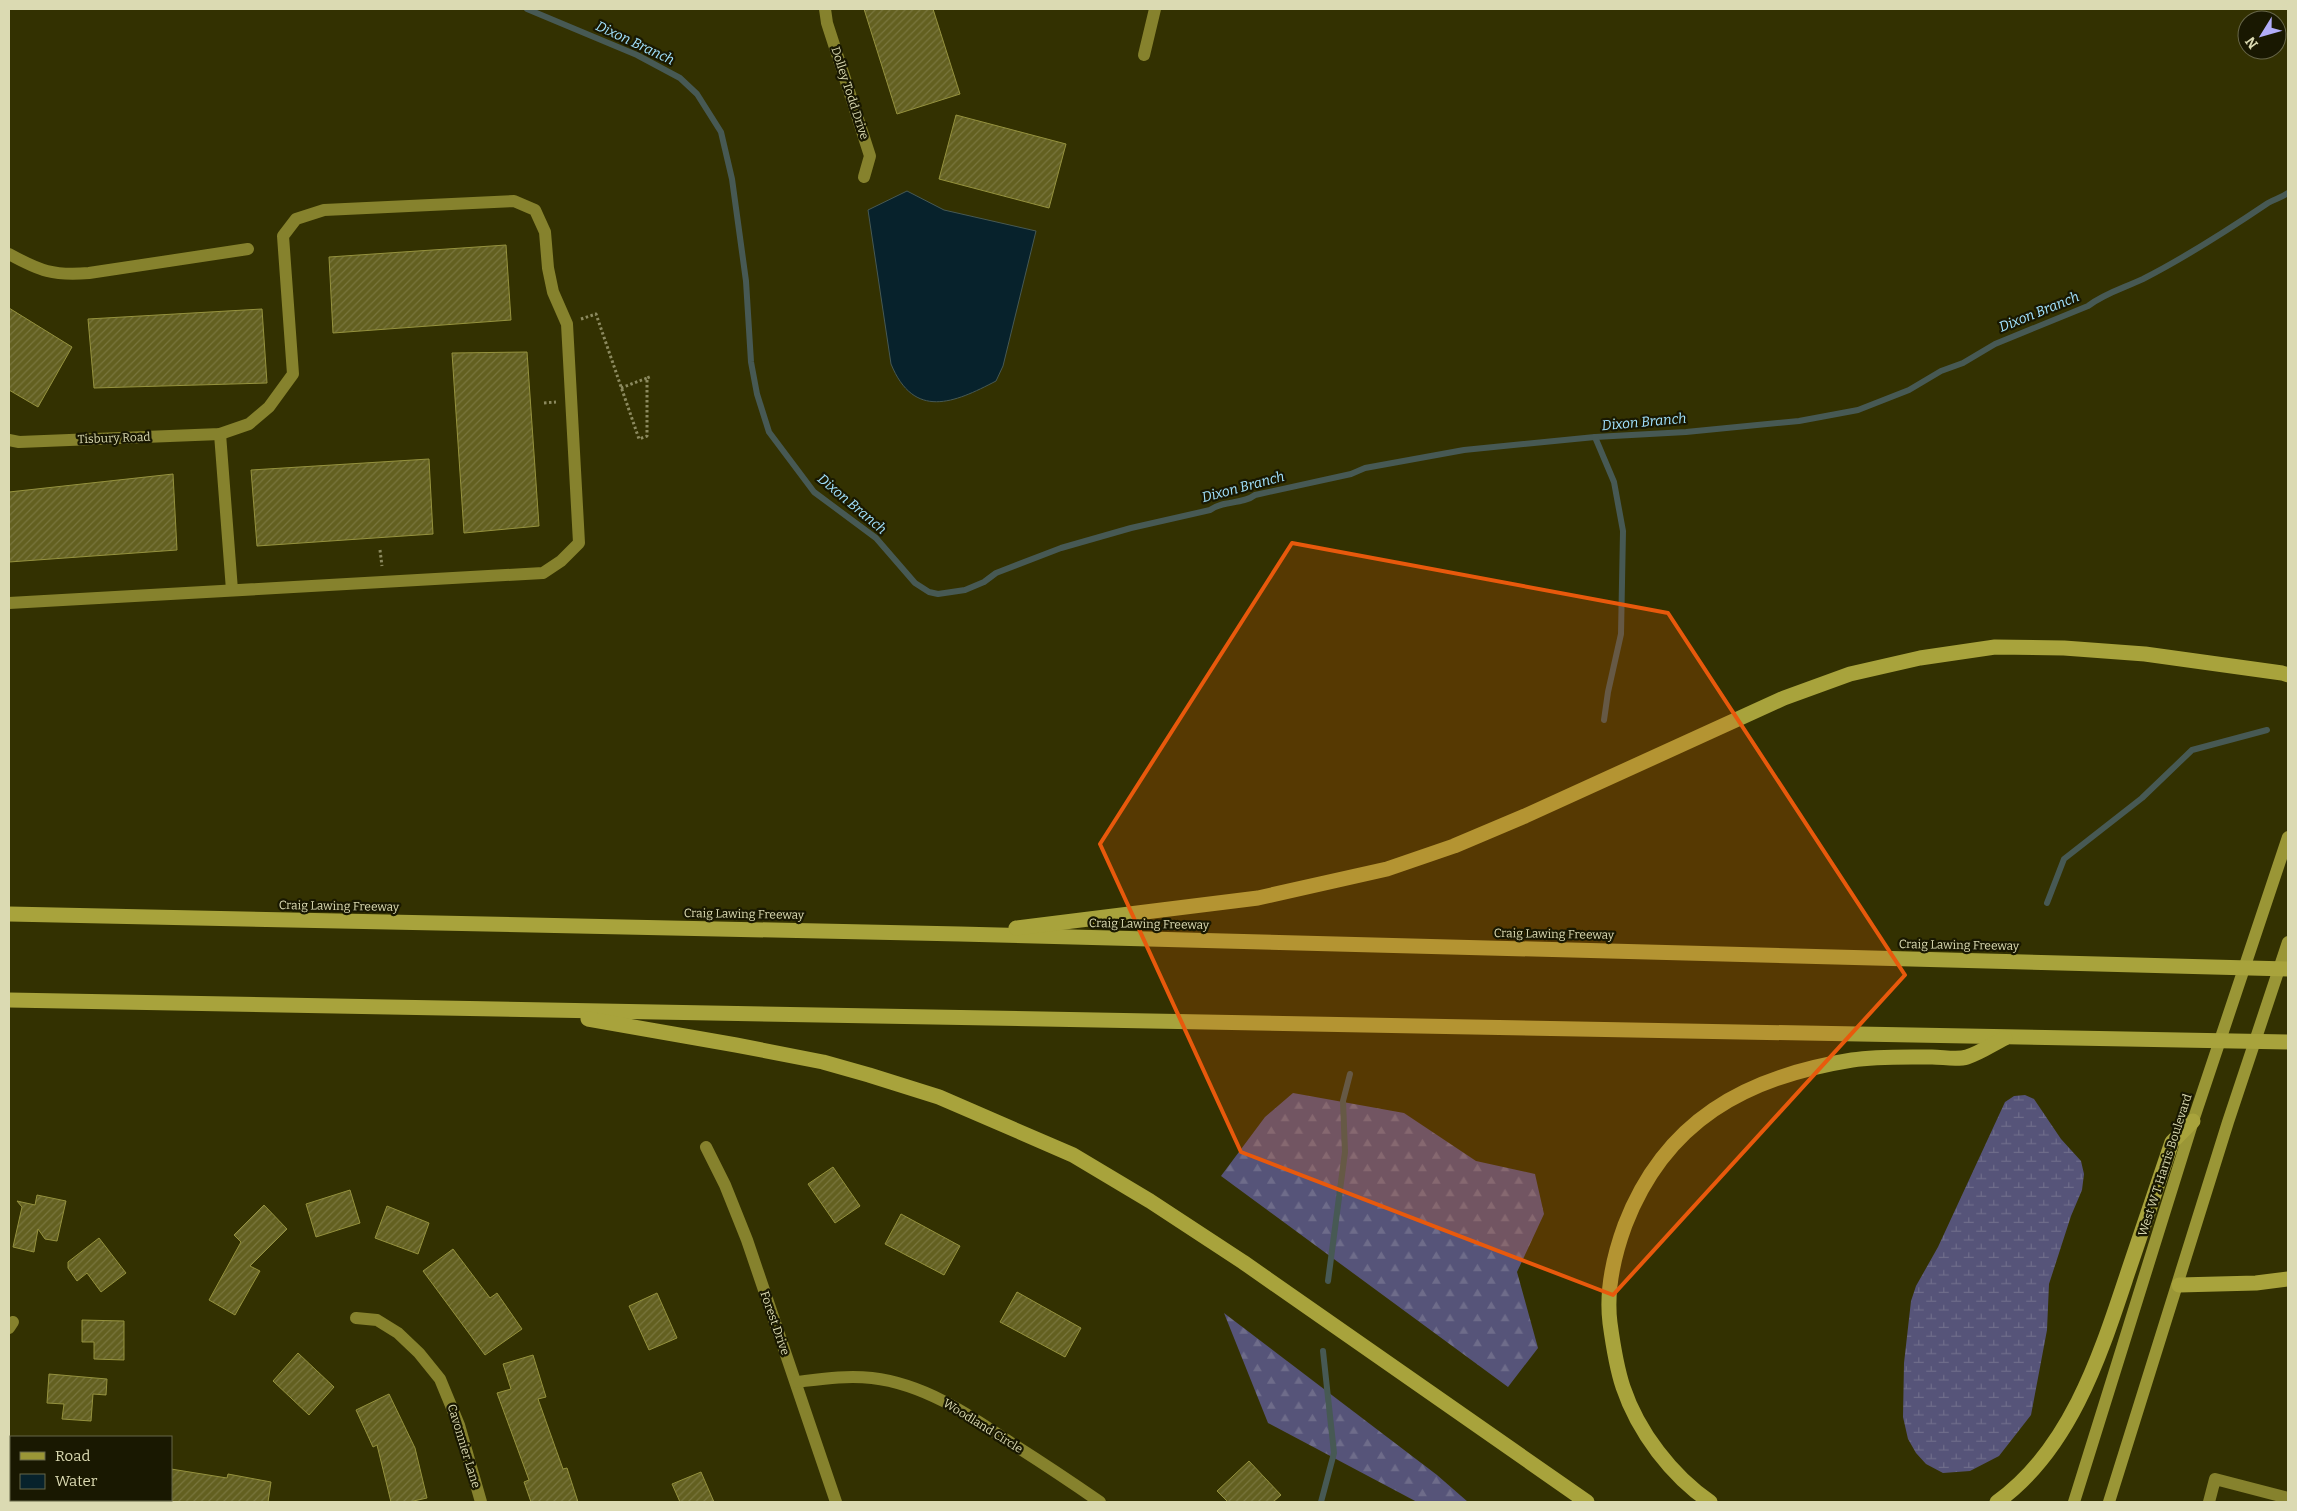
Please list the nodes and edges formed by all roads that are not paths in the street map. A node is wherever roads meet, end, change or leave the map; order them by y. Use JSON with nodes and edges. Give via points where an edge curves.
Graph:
{"nodes":[{"id":1,"x":825,"y":9,"type":"edge"},
{"id":2,"x":1155,"y":9,"type":"edge"},
{"id":3,"x":1144,"y":55,"type":"dead end"},
{"id":4,"x":864,"y":177,"type":"dead end"},
{"id":5,"x":248,"y":249,"type":"dead end"},
{"id":6,"x":9,"y":254,"type":"edge"},
{"id":7,"x":220,"y":434,"type":"junction"},
{"id":8,"x":9,"y":440,"type":"edge"},
{"id":9,"x":232,"y":590,"type":"junction"},
{"id":10,"x":9,"y":603,"type":"edge"},
{"id":11,"x":2288,"y":675,"type":"edge"},
{"id":12,"x":2288,"y":837,"type":"edge"},
{"id":13,"x":9,"y":914,"type":"edge"},
{"id":14,"x":960,"y":934,"type":"junction"},
{"id":15,"x":2288,"y":942,"type":"edge"},
{"id":16,"x":2288,"y":969,"type":"edge"},
{"id":17,"x":9,"y":1000,"type":"edge"},
{"id":18,"x":539,"y":1011,"type":"junction"},
{"id":19,"x":2006,"y":1037,"type":"junction"},
{"id":20,"x":2288,"y":1042,"type":"edge"},
{"id":21,"x":2194,"y":1121,"type":"junction"},
{"id":22,"x":706,"y":1147,"type":"dead end"},
{"id":23,"x":2288,"y":1280,"type":"edge"},
{"id":24,"x":2179,"y":1285,"type":"junction"},
{"id":25,"x":356,"y":1318,"type":"dead end"},
{"id":26,"x":796,"y":1382,"type":"junction"},
{"id":27,"x":2288,"y":1498,"type":"edge"},
{"id":28,"x":480,"y":1502,"type":"edge"},
{"id":29,"x":836,"y":1502,"type":"edge"},
{"id":30,"x":1100,"y":1502,"type":"edge"},
{"id":31,"x":1587,"y":1502,"type":"edge"},
{"id":32,"x":1710,"y":1502,"type":"edge"},
{"id":33,"x":1997,"y":1502,"type":"edge"},
{"id":34,"x":2074,"y":1502,"type":"edge"},
{"id":35,"x":2109,"y":1502,"type":"edge"},
{"id":36,"x":2208,"y":1502,"type":"edge"}],
"edges":[{"from":1,"to":4,"type":"street","name":"Dolley Todd Drive","via":[[870,156]]},
{"from":2,"to":3,"type":"street"},
{"from":5,"to":6,"type":"street","via":[[64,275],[38,269]]},
{"from":7,"to":8,"type":"street","name":"Tisbury Road"},
{"from":7,"to":9,"type":"street"},
{"from":7,"to":9,"type":"street","name":"Tisbury Road","via":[[249,424],[269,408],[294,374],[283,236],[296,219],[324,210],[514,201],[535,210],[545,232],[553,292],[567,324],[579,543],[543,573]]},
{"from":9,"to":10,"type":"street"},
{"from":11,"to":14,"type":"highway","via":[[2145,654],[2064,648],[1995,647],[1920,658],[1850,674],[1784,698],[1526,816],[1454,846],[1387,868],[1258,898]]},
{"from":12,"to":21,"type":"main road","name":"West W T Harris Boulevard"},
{"from":13,"to":14,"type":"highway","name":"Craig Lawing Freeway"},
{"from":14,"to":16,"type":"highway","name":"Craig Lawing Freeway"},
{"from":15,"to":24,"type":"main road","via":[[2228,1122]]},
{"from":17,"to":18,"type":"highway"},
{"from":18,"to":19,"type":"highway"},
{"from":18,"to":31,"type":"highway","via":[[824,1062],[939,1097],[1073,1155],[1243,1262]]},
{"from":19,"to":20,"type":"highway"},
{"from":19,"to":32,"type":"highway","via":[[1966,1057],[1854,1059],[1764,1081],[1698,1121],[1652,1170],[1633,1205],[1619,1242],[1612,1276],[1609,1316],[1615,1356],[1624,1389],[1638,1420],[1679,1476]]},
{"from":21,"to":33,"type":"highway","via":[[2172,1142],[2088,1381],[2050,1447],[2031,1472]]},
{"from":21,"to":34,"type":"main road","name":"West W T Harris Boulevard"},
{"from":22,"to":26,"type":"street","name":"Forest Drive","via":[[747,1240]]},
{"from":23,"to":24,"type":"highway"},
{"from":24,"to":35,"type":"main road"},
{"from":25,"to":28,"type":"street","name":"Cavonnier Lane","via":[[377,1320],[398,1332],[440,1380],[459,1425]]},
{"from":26,"to":29,"type":"street","name":"Forest Drive"},
{"from":26,"to":30,"type":"street","name":"Woodland Circle","via":[[871,1378],[930,1394],[975,1419]]},
{"from":27,"to":36,"type":"street","via":[[2215,1479]]}]}
